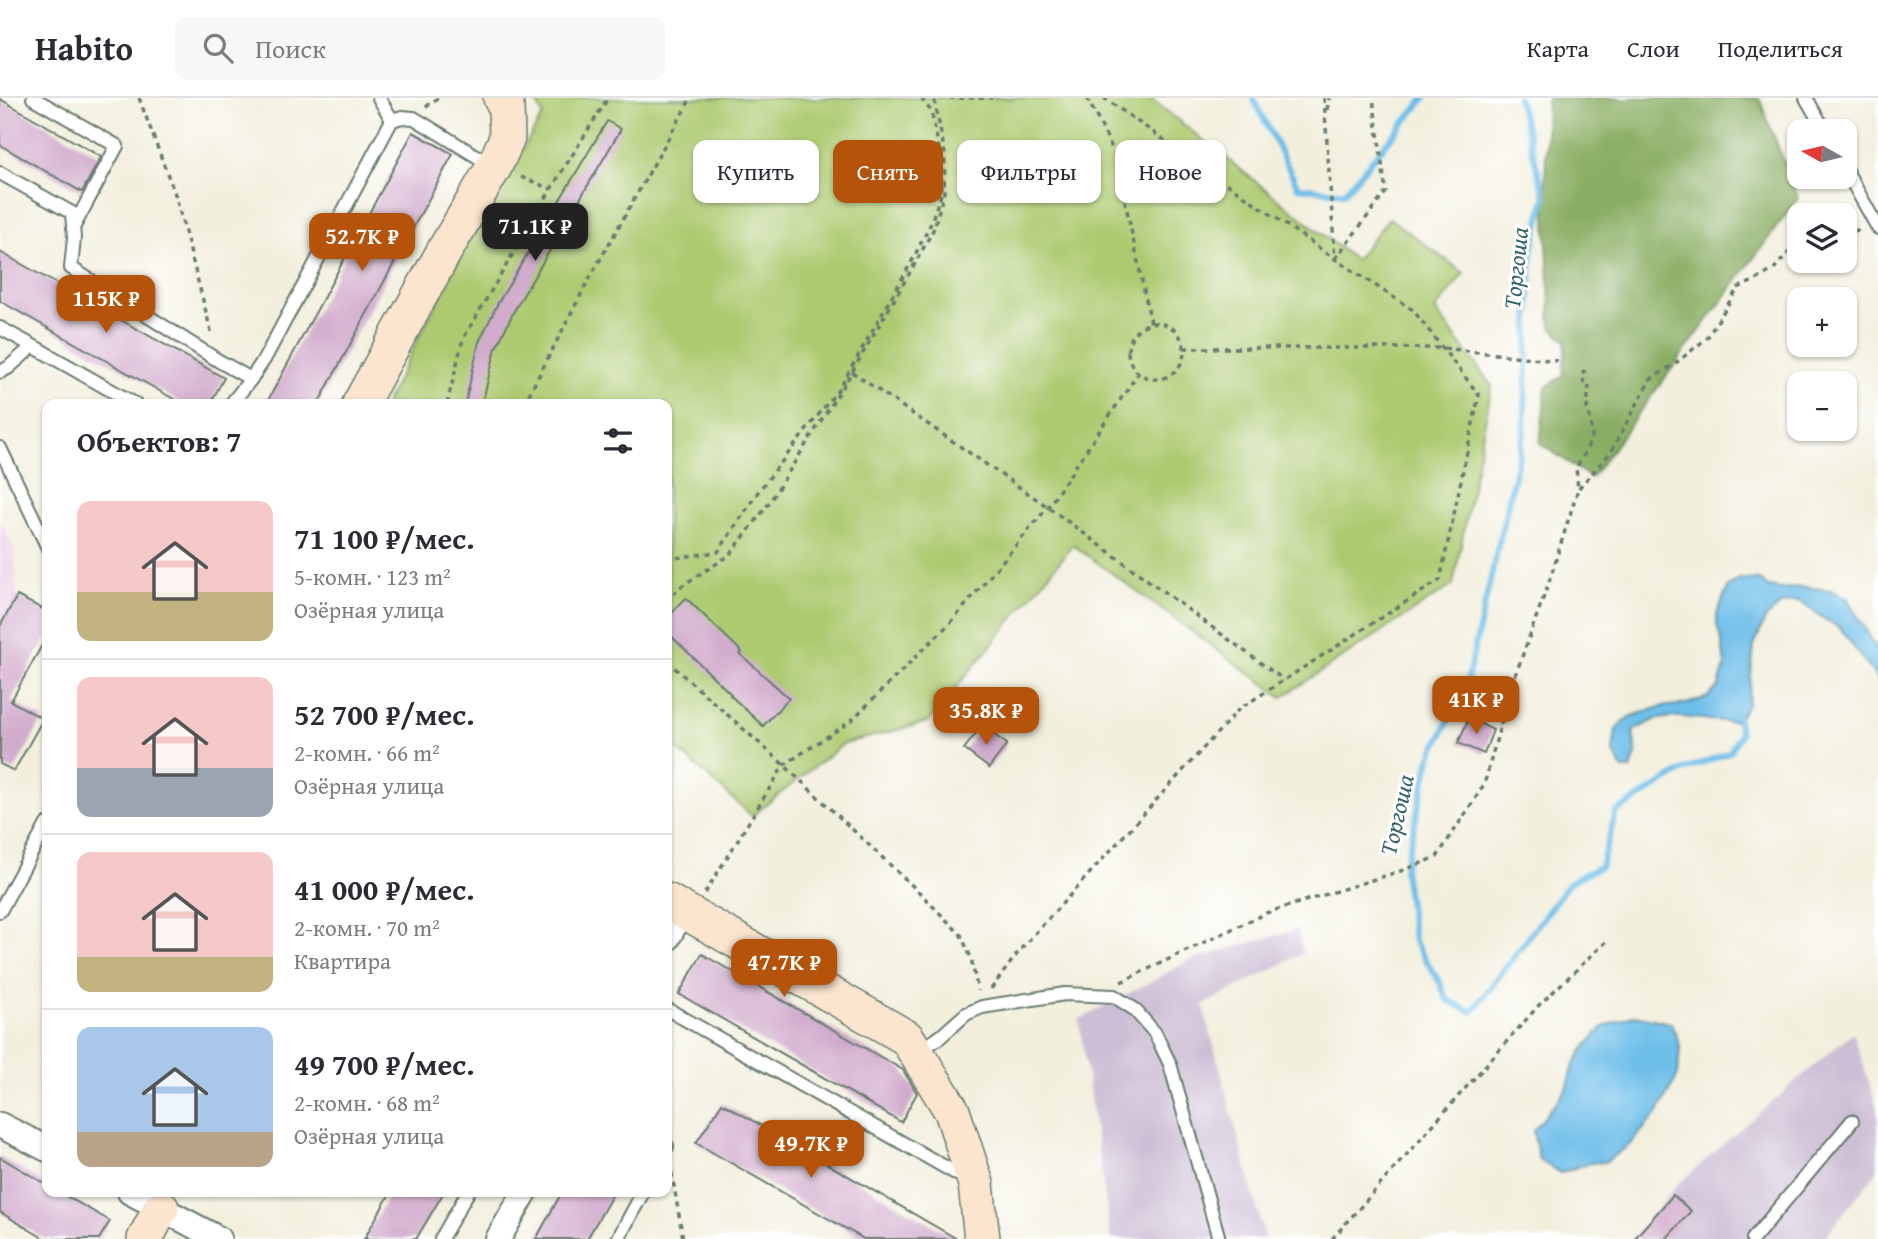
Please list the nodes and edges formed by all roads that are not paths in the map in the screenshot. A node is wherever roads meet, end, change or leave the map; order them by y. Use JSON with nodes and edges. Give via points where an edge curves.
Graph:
{"nodes":[{"id":1,"x":33,"y":98,"type":"edge"},
{"id":2,"x":379,"y":98,"type":"edge"},
{"id":3,"x":501,"y":98,"type":"edge"},
{"id":4,"x":1807,"y":98,"type":"edge"},
{"id":5,"x":1818,"y":119,"type":"edge"},
{"id":6,"x":392,"y":120,"type":"junction"},
{"id":7,"x":494,"y":167,"type":"junction"},
{"id":8,"x":0,"y":173,"type":"edge"},
{"id":9,"x":1856,"y":189,"type":"edge"},
{"id":10,"x":73,"y":228,"type":"junction"},
{"id":11,"x":1878,"y":228,"type":"edge"},
{"id":12,"x":0,"y":328,"type":"edge"},
{"id":13,"x":33,"y":346,"type":"junction"},
{"id":14,"x":0,"y":372,"type":"edge"},
{"id":15,"x":251,"y":379,"type":"junction"},
{"id":16,"x":126,"y":399,"type":"edge"},
{"id":17,"x":235,"y":399,"type":"edge"},
{"id":18,"x":363,"y":399,"type":"edge"},
{"id":19,"x":0,"y":448,"type":"edge"},
{"id":20,"x":42,"y":536,"type":"edge"},
{"id":21,"x":42,"y":833,"type":"edge"},
{"id":22,"x":0,"y":911,"type":"edge"},
{"id":23,"x":679,"y":913,"type":"edge"},
{"id":24,"x":672,"y":1012,"type":"edge"},
{"id":25,"x":916,"y":1053,"type":"junction"},
{"id":26,"x":1852,"y":1121,"type":"dead end"},
{"id":27,"x":0,"y":1125,"type":"edge"},
{"id":28,"x":42,"y":1146,"type":"edge"},
{"id":29,"x":976,"y":1184,"type":"junction"},
{"id":30,"x":140,"y":1197,"type":"edge"},
{"id":31,"x":465,"y":1197,"type":"edge"},
{"id":32,"x":522,"y":1197,"type":"edge"},
{"id":33,"x":640,"y":1197,"type":"edge"},
{"id":34,"x":161,"y":1208,"type":"junction"},
{"id":35,"x":145,"y":1239,"type":"edge"},
{"id":36,"x":219,"y":1239,"type":"edge"},
{"id":37,"x":441,"y":1239,"type":"edge"},
{"id":38,"x":498,"y":1239,"type":"edge"},
{"id":39,"x":618,"y":1239,"type":"edge"},
{"id":40,"x":982,"y":1239,"type":"edge"},
{"id":41,"x":1219,"y":1239,"type":"edge"},
{"id":42,"x":1753,"y":1239,"type":"edge"}],
"edges":[{"from":1,"to":10,"type":"lane","via":[[117,146]]},
{"from":2,"to":6,"type":"lane"},
{"from":3,"to":7,"type":"street","via":[[506,106],[507,138]]},
{"from":4,"to":5,"type":"lane"},
{"from":6,"to":7,"type":"lane","via":[[414,118]]},
{"from":6,"to":15,"type":"lane"},
{"from":7,"to":18,"type":"street"},
{"from":8,"to":10,"type":"lane","via":[[72,213]]},
{"from":9,"to":11,"type":"lane"},
{"from":10,"to":15,"type":"lane","via":[[71,268]]},
{"from":12,"to":13,"type":"lane"},
{"from":13,"to":14,"type":"lane"},
{"from":13,"to":16,"type":"lane"},
{"from":15,"to":17,"type":"lane"},
{"from":19,"to":20,"type":"lane"},
{"from":21,"to":22,"type":"lane"},
{"from":23,"to":25,"type":"street","via":[[907,1038]]},
{"from":24,"to":29,"type":"lane"},
{"from":25,"to":29,"type":"street","via":[[952,1111]]},
{"from":25,"to":41,"type":"lane","via":[[982,1007],[1065,994],[1114,996],[1134,1009],[1155,1033],[1170,1064]]},
{"from":26,"to":42,"type":"lane"},
{"from":27,"to":28,"type":"street"},
{"from":29,"to":40,"type":"street"},
{"from":30,"to":34,"type":"street"},
{"from":31,"to":37,"type":"lane"},
{"from":32,"to":38,"type":"street"},
{"from":33,"to":39,"type":"lane"},
{"from":34,"to":35,"type":"street"},
{"from":34,"to":36,"type":"street"}]}
